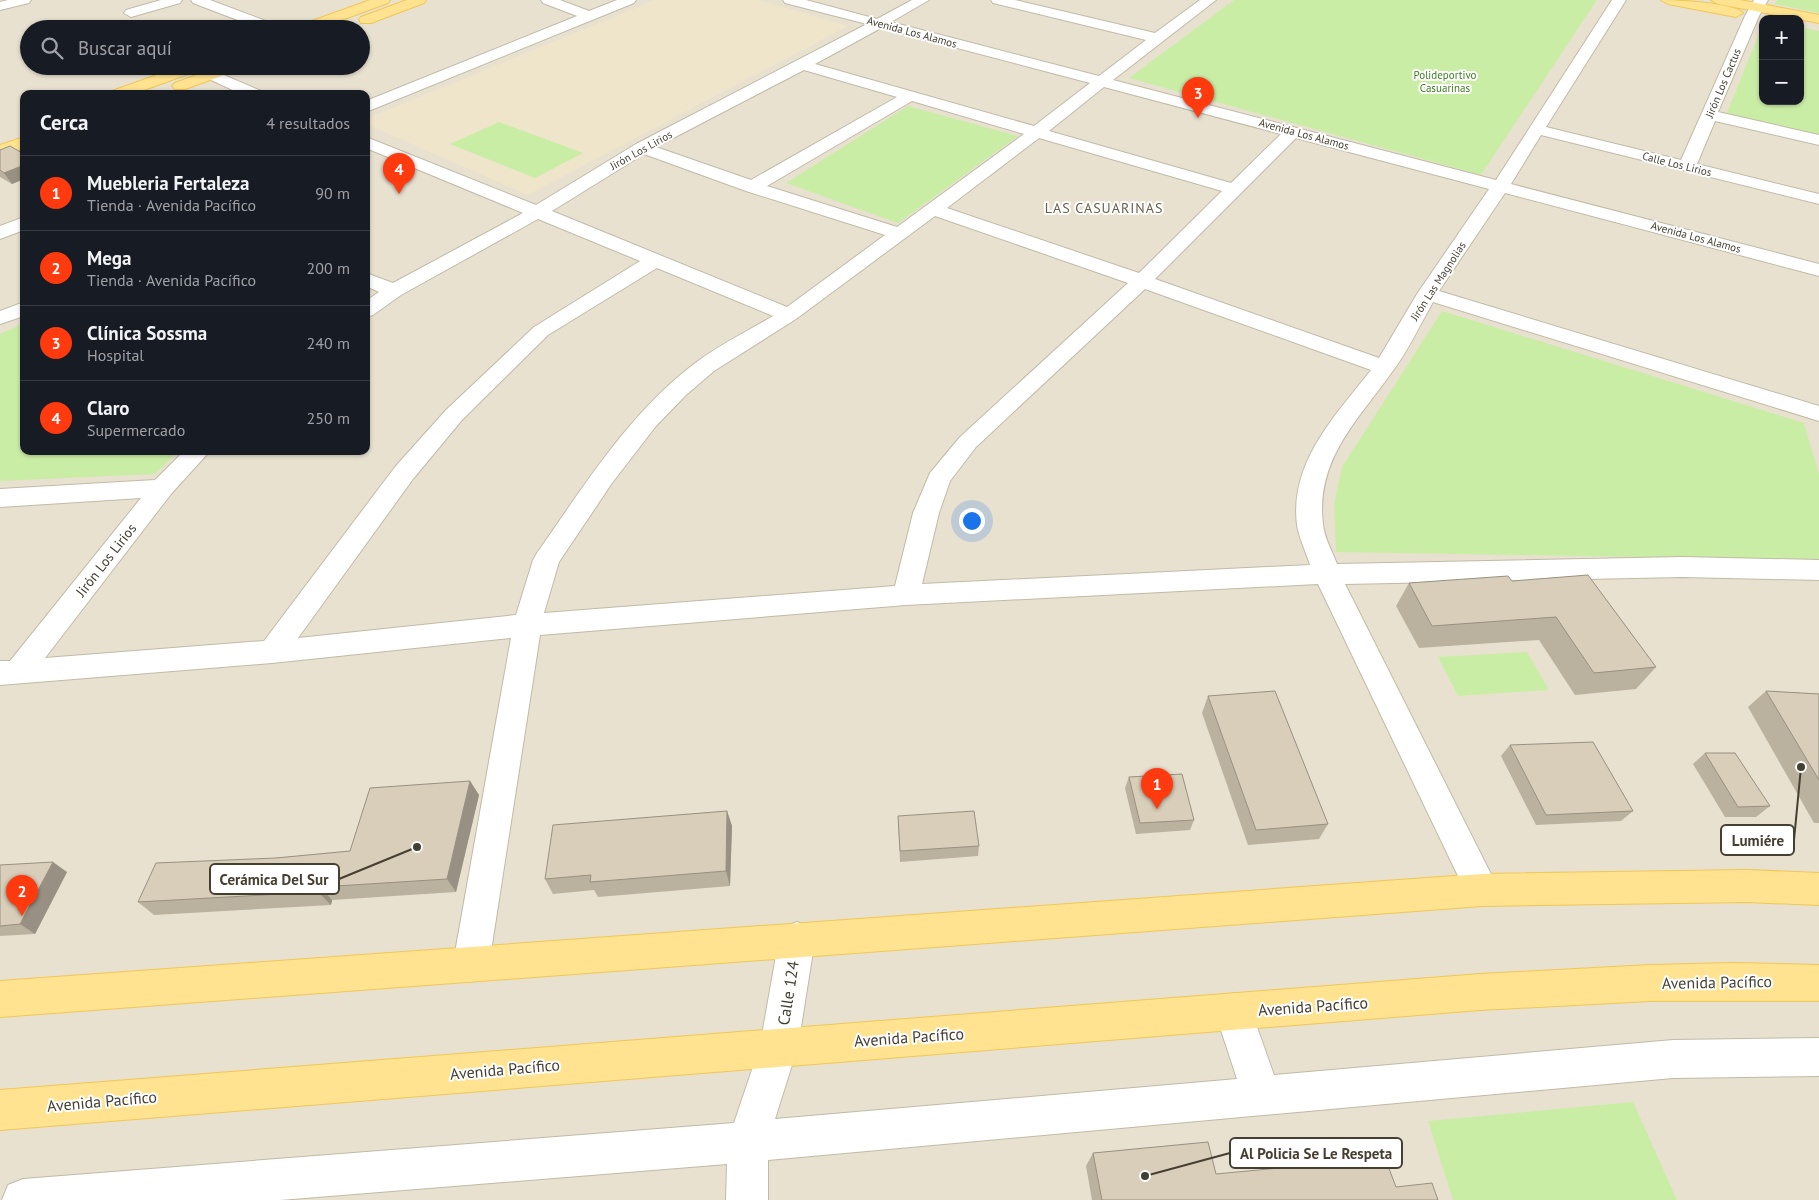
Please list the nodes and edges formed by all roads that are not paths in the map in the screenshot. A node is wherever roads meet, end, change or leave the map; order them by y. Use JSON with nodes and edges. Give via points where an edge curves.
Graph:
{"nodes":[{"id":1,"x":8,"y":0,"type":"edge"},
{"id":2,"x":24,"y":0,"type":"edge"},
{"id":3,"x":175,"y":0,"type":"edge"},
{"id":4,"x":198,"y":0,"type":"edge"},
{"id":5,"x":383,"y":0,"type":"edge"},
{"id":6,"x":419,"y":0,"type":"edge"},
{"id":7,"x":548,"y":0,"type":"edge"},
{"id":8,"x":629,"y":0,"type":"edge"},
{"id":9,"x":790,"y":0,"type":"edge"},
{"id":10,"x":922,"y":0,"type":"edge"},
{"id":11,"x":998,"y":0,"type":"edge"},
{"id":12,"x":1060,"y":0,"type":"edge"},
{"id":13,"x":1209,"y":0,"type":"edge"},
{"id":14,"x":1619,"y":0,"type":"edge"},
{"id":15,"x":1668,"y":0,"type":"edge"},
{"id":16,"x":1718,"y":0,"type":"edge"},
{"id":17,"x":0,"y":2,"type":"edge"},
{"id":18,"x":0,"y":6,"type":"edge"},
{"id":19,"x":1759,"y":10,"type":"edge"},
{"id":20,"x":1042,"y":11,"type":"junction"},
{"id":21,"x":132,"y":13,"type":"dead end"},
{"id":22,"x":589,"y":16,"type":"junction"},
{"id":23,"x":1819,"y":19,"type":"edge"},
{"id":24,"x":250,"y":20,"type":"edge"},
{"id":25,"x":328,"y":20,"type":"edge"},
{"id":26,"x":365,"y":20,"type":"edge"},
{"id":27,"x":879,"y":24,"type":"junction"},
{"id":28,"x":1804,"y":26,"type":"edge"},
{"id":29,"x":1819,"y":29,"type":"edge"},
{"id":30,"x":1157,"y":38,"type":"junction"},
{"id":31,"x":802,"y":65,"type":"junction"},
{"id":32,"x":172,"y":75,"type":"edge"},
{"id":33,"x":212,"y":75,"type":"joint"},
{"id":34,"x":1102,"y":82,"type":"junction"},
{"id":35,"x":129,"y":90,"type":"edge"},
{"id":36,"x":170,"y":90,"type":"edge"},
{"id":37,"x":246,"y":90,"type":"edge"},
{"id":38,"x":910,"y":96,"type":"junction"},
{"id":39,"x":370,"y":106,"type":"edge"},
{"id":40,"x":1710,"y":115,"type":"junction"},
{"id":41,"x":20,"y":128,"type":"edge"},
{"id":42,"x":1536,"y":129,"type":"junction"},
{"id":43,"x":1293,"y":131,"type":"junction"},
{"id":44,"x":1036,"y":133,"type":"junction"},
{"id":45,"x":0,"y":135,"type":"edge"},
{"id":46,"x":1819,"y":140,"type":"edge"},
{"id":47,"x":20,"y":144,"type":"edge"},
{"id":48,"x":370,"y":144,"type":"edge"},
{"id":49,"x":642,"y":148,"type":"junction"},
{"id":50,"x":0,"y":151,"type":"edge"},
{"id":51,"x":1687,"y":166,"type":"junction"},
{"id":52,"x":1501,"y":185,"type":"junction"},
{"id":53,"x":752,"y":186,"type":"junction"},
{"id":54,"x":1234,"y":190,"type":"junction"},
{"id":55,"x":1819,"y":198,"type":"edge"},
{"id":56,"x":932,"y":209,"type":"junction"},
{"id":57,"x":536,"y":212,"type":"junction"},
{"id":58,"x":20,"y":224,"type":"edge"},
{"id":59,"x":0,"y":233,"type":"edge"},
{"id":60,"x":898,"y":233,"type":"junction"},
{"id":61,"x":654,"y":261,"type":"junction"},
{"id":62,"x":1819,"y":270,"type":"edge"},
{"id":63,"x":1142,"y":280,"type":"junction"},
{"id":64,"x":370,"y":281,"type":"edge"},
{"id":65,"x":394,"y":290,"type":"junction"},
{"id":66,"x":1427,"y":294,"type":"junction"},
{"id":67,"x":370,"y":309,"type":"edge"},
{"id":68,"x":20,"y":310,"type":"edge"},
{"id":69,"x":789,"y":315,"type":"junction"},
{"id":70,"x":0,"y":318,"type":"edge"},
{"id":71,"x":1385,"y":367,"type":"junction"},
{"id":72,"x":1819,"y":414,"type":"edge"},
{"id":73,"x":194,"y":455,"type":"edge"},
{"id":74,"x":162,"y":488,"type":"junction"},
{"id":75,"x":0,"y":498,"type":"edge"},
{"id":76,"x":1819,"y":570,"type":"edge"},
{"id":77,"x":1327,"y":574,"type":"junction"},
{"id":78,"x":906,"y":595,"type":"junction"},
{"id":79,"x":527,"y":625,"type":"junction"},
{"id":80,"x":272,"y":652,"type":"junction"},
{"id":81,"x":9,"y":672,"type":"edge"},
{"id":82,"x":1819,"y":889,"type":"edge"},
{"id":83,"x":1482,"y":890,"type":"junction"},
{"id":84,"x":796,"y":939,"type":"junction"},
{"id":85,"x":471,"y":964,"type":"junction"},
{"id":86,"x":1819,"y":983,"type":"edge"},
{"id":87,"x":0,"y":999,"type":"edge"},
{"id":88,"x":1234,"y":1012,"type":"junction"},
{"id":89,"x":779,"y":1046,"type":"junction"},
{"id":90,"x":1819,"y":1057,"type":"edge"},
{"id":91,"x":1262,"y":1096,"type":"junction"},
{"id":92,"x":0,"y":1110,"type":"edge"},
{"id":93,"x":748,"y":1142,"type":"junction"},
{"id":94,"x":23,"y":1200,"type":"edge"},
{"id":95,"x":748,"y":1200,"type":"edge"}],
"edges":[{"from":1,"to":17,"type":"street"},
{"from":2,"to":18,"type":"street"},
{"from":3,"to":21,"type":"street"},
{"from":4,"to":24,"type":"street"},
{"from":5,"to":25,"type":"main road"},
{"from":6,"to":26,"type":"main road"},
{"from":7,"to":22,"type":"street"},
{"from":8,"to":22,"type":"street"},
{"from":9,"to":27,"type":"street","name":"Avenida Los Alamos"},
{"from":10,"to":27,"type":"street","name":"Jirón Los Lirios"},
{"from":11,"to":20,"type":"street"},
{"from":12,"to":20,"type":"street"},
{"from":13,"to":30,"type":"street"},
{"from":14,"to":42,"type":"street","name":"Jirón Las Magnolias"},
{"from":15,"to":19,"type":"main road"},
{"from":16,"to":19,"type":"main road"},
{"from":19,"to":23,"type":"main road"},
{"from":19,"to":40,"type":"street","name":"Jirón Los Cactus"},
{"from":20,"to":30,"type":"street"},
{"from":22,"to":39,"type":"street"},
{"from":27,"to":31,"type":"street","name":"Jirón Los Lirios"},
{"from":27,"to":34,"type":"street","name":"Avenida Los Alamos"},
{"from":28,"to":29,"type":"main road"},
{"from":30,"to":34,"type":"street"},
{"from":31,"to":38,"type":"street"},
{"from":31,"to":49,"type":"street","name":"Jirón Los Lirios"},
{"from":32,"to":35,"type":"main road"},
{"from":33,"to":36,"type":"main road"},
{"from":33,"to":37,"type":"street"},
{"from":34,"to":43,"type":"street","name":"Avenida Los Alamos"},
{"from":34,"to":44,"type":"street"},
{"from":38,"to":44,"type":"street"},
{"from":38,"to":53,"type":"street"},
{"from":40,"to":46,"type":"street"},
{"from":40,"to":51,"type":"street","name":"Jirón Los Cactus"},
{"from":41,"to":45,"type":"main road"},
{"from":42,"to":51,"type":"street","name":"Calle Los Lirios"},
{"from":42,"to":52,"type":"street","name":"Jirón Las Magnolias"},
{"from":43,"to":52,"type":"street","name":"Avenida Los Alamos"},
{"from":43,"to":54,"type":"street"},
{"from":44,"to":54,"type":"street"},
{"from":44,"to":56,"type":"street"},
{"from":47,"to":50,"type":"main road"},
{"from":48,"to":57,"type":"street"},
{"from":49,"to":53,"type":"street"},
{"from":49,"to":57,"type":"street","name":"Jirón Los Lirios"},
{"from":51,"to":55,"type":"street","name":"Calle Los Lirios"},
{"from":52,"to":62,"type":"street","name":"Avenida Los Alamos"},
{"from":52,"to":66,"type":"street","name":"Jirón Las Magnolias"},
{"from":53,"to":60,"type":"street"},
{"from":54,"to":63,"type":"street"},
{"from":56,"to":60,"type":"street"},
{"from":56,"to":63,"type":"street"},
{"from":57,"to":61,"type":"street"},
{"from":57,"to":65,"type":"street","name":"Jirón Los Lirios"},
{"from":58,"to":59,"type":"street"},
{"from":60,"to":69,"type":"street"},
{"from":61,"to":69,"type":"street"},
{"from":61,"to":80,"type":"street","via":[[541,331],[454,415],[404,473]]},
{"from":63,"to":71,"type":"street"},
{"from":63,"to":78,"type":"street","via":[[968,442],[939,479],[926,513]]},
{"from":64,"to":65,"type":"street"},
{"from":65,"to":67,"type":"street","name":"Jirón Los Lirios"},
{"from":66,"to":71,"type":"street","name":"Jirón Las Magnolias"},
{"from":66,"to":72,"type":"street"},
{"from":68,"to":70,"type":"street"},
{"from":69,"to":79,"type":"street","via":[[706,366],[648,421],[603,477],[546,560]]},
{"from":71,"to":77,"type":"street","name":"Jirón Las Magnolias","via":[[1333,434],[1314,472],[1309,498],[1310,526]]},
{"from":73,"to":74,"type":"street","name":"Jirón Los Lirios"},
{"from":74,"to":75,"type":"street"},
{"from":74,"to":81,"type":"street","name":"Jirón Los Lirios"},
{"from":76,"to":77,"type":"street","via":[[1682,567]]},
{"from":77,"to":78,"type":"street"},
{"from":77,"to":83,"type":"street","name":"Jirón Las Magnolias"},
{"from":78,"to":79,"type":"street"},
{"from":79,"to":80,"type":"street"},
{"from":79,"to":85,"type":"street"},
{"from":80,"to":81,"type":"street"},
{"from":82,"to":83,"type":"main road","via":[[1747,886]]},
{"from":83,"to":84,"type":"main road"},
{"from":84,"to":85,"type":"main road"},
{"from":84,"to":89,"type":"street","name":"Calle 124"},
{"from":85,"to":87,"type":"main road"},
{"from":86,"to":88,"type":"main road","name":"Avenida Pacífico","via":[[1748,980],[1577,986]]},
{"from":88,"to":89,"type":"main road","name":"Avenida Pacífico"},
{"from":88,"to":91,"type":"street"},
{"from":89,"to":92,"type":"main road","name":"Avenida Pacífico"},
{"from":89,"to":93,"type":"street","name":"Calle 124"},
{"from":90,"to":91,"type":"street","via":[[1673,1059]]},
{"from":91,"to":93,"type":"street"},
{"from":93,"to":94,"type":"street"},
{"from":93,"to":95,"type":"street"}]}
